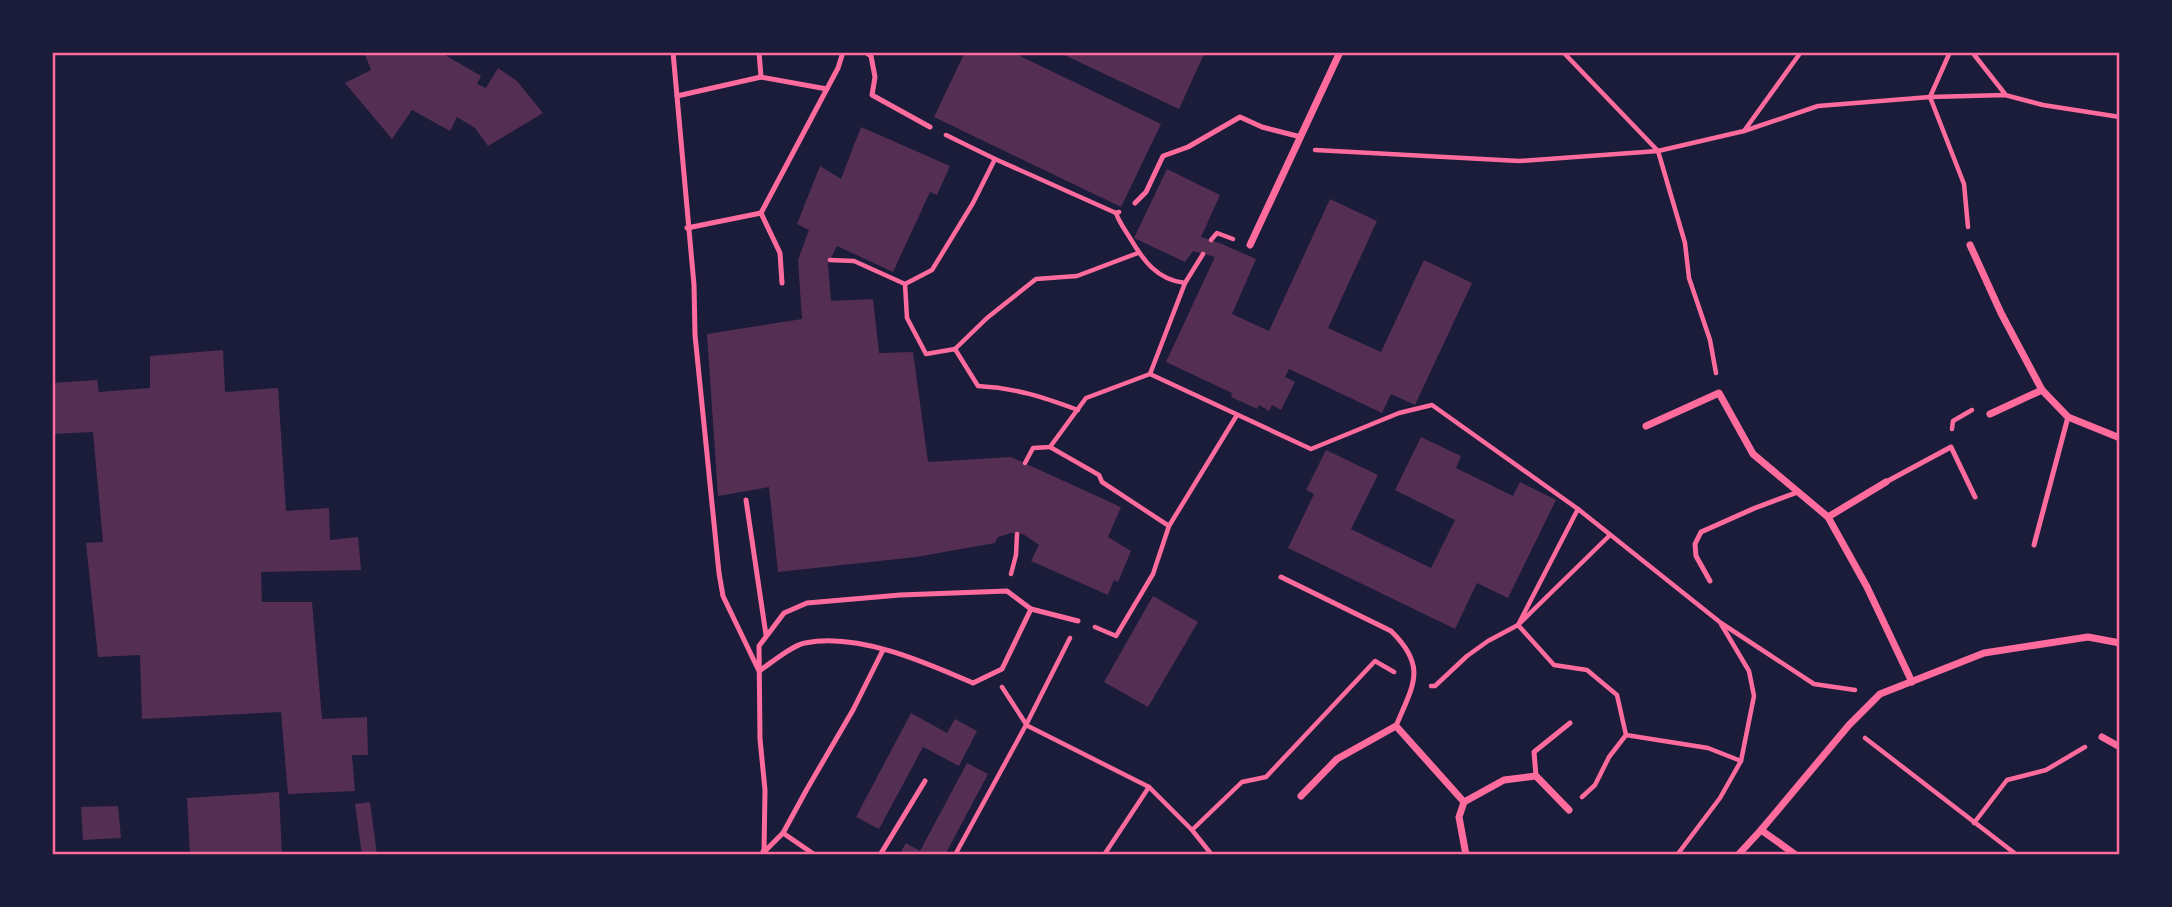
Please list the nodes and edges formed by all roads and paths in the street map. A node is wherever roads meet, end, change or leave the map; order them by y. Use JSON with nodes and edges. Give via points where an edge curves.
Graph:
{"nodes":[{"id":1,"x":673,"y":52,"type":"edge"},
{"id":2,"x":759,"y":52,"type":"edge"},
{"id":3,"x":844,"y":52,"type":"edge"},
{"id":4,"x":866,"y":52,"type":"edge"},
{"id":5,"x":1340,"y":52,"type":"edge"},
{"id":6,"x":1563,"y":52,"type":"edge"},
{"id":7,"x":1801,"y":52,"type":"edge"},
{"id":8,"x":1950,"y":52,"type":"edge"},
{"id":9,"x":1972,"y":52,"type":"edge"},
{"id":10,"x":761,"y":77,"type":"junction"},
{"id":11,"x":827,"y":89,"type":"junction"},
{"id":12,"x":2006,"y":95,"type":"junction"},
{"id":13,"x":677,"y":96,"type":"junction"},
{"id":14,"x":1930,"y":97,"type":"junction"},
{"id":15,"x":2119,"y":117,"type":"edge"},
{"id":16,"x":930,"y":127,"type":"joint"},
{"id":17,"x":1744,"y":131,"type":"junction"},
{"id":18,"x":1301,"y":137,"type":"junction"},
{"id":19,"x":1295,"y":149,"type":"junction"},
{"id":20,"x":1658,"y":151,"type":"junction"},
{"id":21,"x":995,"y":159,"type":"junction"},
{"id":22,"x":1135,"y":204,"type":"joint"},
{"id":23,"x":761,"y":213,"type":"junction"},
{"id":24,"x":1116,"y":213,"type":"junction"},
{"id":25,"x":687,"y":228,"type":"junction"},
{"id":26,"x":1250,"y":245,"type":"dead end"},
{"id":27,"x":1970,"y":245,"type":"joint"},
{"id":28,"x":1138,"y":253,"type":"junction"},
{"id":29,"x":1203,"y":254,"type":"dead end"},
{"id":30,"x":830,"y":260,"type":"dead end"},
{"id":31,"x":782,"y":283,"type":"dead end"},
{"id":32,"x":905,"y":284,"type":"junction"},
{"id":33,"x":1185,"y":284,"type":"junction"},
{"id":34,"x":955,"y":349,"type":"junction"},
{"id":35,"x":1150,"y":374,"type":"junction"},
{"id":36,"x":2042,"y":390,"type":"junction"},
{"id":37,"x":1719,"y":393,"type":"junction"},
{"id":38,"x":1078,"y":410,"type":"junction"},
{"id":39,"x":1237,"y":415,"type":"junction"},
{"id":40,"x":1990,"y":415,"type":"joint"},
{"id":41,"x":2068,"y":416,"type":"junction"},
{"id":42,"x":1646,"y":426,"type":"dead end"},
{"id":43,"x":2119,"y":438,"type":"edge"},
{"id":44,"x":1050,"y":447,"type":"junction"},
{"id":45,"x":1951,"y":447,"type":"junction"},
{"id":46,"x":1025,"y":463,"type":"dead end"},
{"id":47,"x":1886,"y":482,"type":"joint"},
{"id":48,"x":1798,"y":492,"type":"junction"},
{"id":49,"x":1975,"y":497,"type":"dead end"},
{"id":50,"x":746,"y":500,"type":"dead end"},
{"id":51,"x":1578,"y":509,"type":"junction"},
{"id":52,"x":1828,"y":517,"type":"junction"},
{"id":53,"x":1169,"y":526,"type":"junction"},
{"id":54,"x":1017,"y":534,"type":"dead end"},
{"id":55,"x":1609,"y":536,"type":"junction"},
{"id":56,"x":2034,"y":545,"type":"dead end"},
{"id":57,"x":1282,"y":577,"type":"dead end"},
{"id":58,"x":1710,"y":580,"type":"dead end"},
{"id":59,"x":1007,"y":591,"type":"junction"},
{"id":60,"x":1031,"y":609,"type":"junction"},
{"id":61,"x":1078,"y":621,"type":"junction"},
{"id":62,"x":1721,"y":623,"type":"junction"},
{"id":63,"x":1518,"y":625,"type":"junction"},
{"id":64,"x":766,"y":635,"type":"junction"},
{"id":65,"x":2119,"y":643,"type":"edge"},
{"id":66,"x":883,"y":650,"type":"junction"},
{"id":67,"x":758,"y":671,"type":"junction"},
{"id":68,"x":993,"y":673,"type":"junction"},
{"id":69,"x":1912,"y":682,"type":"junction"},
{"id":70,"x":1413,"y":683,"type":"junction"},
{"id":71,"x":1880,"y":694,"type":"junction"},
{"id":72,"x":1570,"y":723,"type":"dead end"},
{"id":73,"x":1026,"y":725,"type":"junction"},
{"id":74,"x":1849,"y":725,"type":"junction"},
{"id":75,"x":1396,"y":726,"type":"junction"},
{"id":76,"x":1626,"y":735,"type":"junction"},
{"id":77,"x":2102,"y":737,"type":"joint"},
{"id":78,"x":2119,"y":747,"type":"edge"},
{"id":79,"x":1741,"y":761,"type":"junction"},
{"id":80,"x":1536,"y":776,"type":"junction"},
{"id":81,"x":925,"y":781,"type":"dead end"},
{"id":82,"x":1149,"y":787,"type":"junction"},
{"id":83,"x":1301,"y":796,"type":"dead end"},
{"id":84,"x":1464,"y":802,"type":"junction"},
{"id":85,"x":1569,"y":810,"type":"joint"},
{"id":86,"x":1975,"y":823,"type":"junction"},
{"id":87,"x":1192,"y":830,"type":"junction"},
{"id":88,"x":1762,"y":830,"type":"junction"},
{"id":89,"x":783,"y":833,"type":"junction"},
{"id":90,"x":764,"y":853,"type":"edge"},
{"id":91,"x":815,"y":855,"type":"edge"},
{"id":92,"x":880,"y":855,"type":"edge"},
{"id":93,"x":954,"y":855,"type":"edge"},
{"id":94,"x":1104,"y":855,"type":"edge"},
{"id":95,"x":1212,"y":855,"type":"edge"},
{"id":96,"x":1466,"y":855,"type":"edge"},
{"id":97,"x":1677,"y":855,"type":"edge"},
{"id":98,"x":1738,"y":855,"type":"edge"},
{"id":99,"x":1796,"y":855,"type":"edge"},
{"id":100,"x":2017,"y":855,"type":"edge"}],
"edges":[{"from":1,"to":13,"type":"lane"},
{"from":2,"to":10,"type":"lane"},
{"from":3,"to":11,"type":"lane"},
{"from":4,"to":16,"type":"lane","via":[[875,77],[872,95]]},
{"from":5,"to":18,"type":"street"},
{"from":6,"to":20,"type":"path"},
{"from":7,"to":17,"type":"path"},
{"from":8,"to":14,"type":"path"},
{"from":9,"to":12,"type":"path"},
{"from":10,"to":11,"type":"lane"},
{"from":10,"to":13,"type":"lane"},
{"from":11,"to":23,"type":"lane"},
{"from":12,"to":14,"type":"path"},
{"from":12,"to":15,"type":"path","via":[[2043,106]]},
{"from":13,"to":25,"type":"lane"},
{"from":14,"to":17,"type":"path","via":[[1818,106]]},
{"from":14,"to":27,"type":"path","via":[[1964,184]]},
{"from":16,"to":21,"type":"path"},
{"from":17,"to":20,"type":"path"},
{"from":18,"to":19,"type":"street"},
{"from":18,"to":22,"type":"lane","via":[[1240,117],[1188,148],[1163,156]]},
{"from":19,"to":20,"type":"path","via":[[1519,161]]},
{"from":19,"to":26,"type":"street"},
{"from":20,"to":37,"type":"path","via":[[1685,243],[1689,278],[1710,340]]},
{"from":21,"to":24,"type":"path"},
{"from":21,"to":32,"type":"path","via":[[932,270]]},
{"from":22,"to":24,"type":"path"},
{"from":23,"to":25,"type":"lane"},
{"from":23,"to":31,"type":"lane","via":[[780,253]]},
{"from":24,"to":28,"type":"path"},
{"from":25,"to":67,"type":"lane","via":[[719,573],[723,596]]},
{"from":27,"to":36,"type":"street"},
{"from":28,"to":33,"type":"path","via":[[1148,266]]},
{"from":28,"to":34,"type":"path","via":[[1077,276],[1036,279]]},
{"from":29,"to":33,"type":"path"},
{"from":30,"to":32,"type":"path","via":[[855,261]]},
{"from":32,"to":34,"type":"path","via":[[907,318],[926,354]]},
{"from":33,"to":35,"type":"path"},
{"from":34,"to":38,"type":"path","via":[[978,386],[1045,397]]},
{"from":35,"to":38,"type":"path","via":[[1086,398]]},
{"from":35,"to":39,"type":"path"},
{"from":36,"to":40,"type":"street"},
{"from":36,"to":41,"type":"street"},
{"from":37,"to":42,"type":"street"},
{"from":37,"to":48,"type":"street","via":[[1753,454]]},
{"from":38,"to":44,"type":"path"},
{"from":39,"to":51,"type":"path","via":[[1311,449],[1399,413],[1432,405]]},
{"from":39,"to":53,"type":"path"},
{"from":40,"to":45,"type":"path","via":[[1974,410],[1953,421]]},
{"from":41,"to":43,"type":"street"},
{"from":41,"to":56,"type":"lane"},
{"from":44,"to":46,"type":"path","via":[[1033,447]]},
{"from":44,"to":53,"type":"path","via":[[1099,475],[1102,482]]},
{"from":45,"to":47,"type":"lane"},
{"from":45,"to":49,"type":"lane"},
{"from":47,"to":52,"type":"street"},
{"from":48,"to":52,"type":"street"},
{"from":48,"to":58,"type":"lane","via":[[1701,532],[1696,556]]},
{"from":50,"to":64,"type":"lane"},
{"from":51,"to":55,"type":"path"},
{"from":51,"to":63,"type":"path"},
{"from":52,"to":69,"type":"street"},
{"from":53,"to":61,"type":"path","via":[[1153,574],[1116,636]]},
{"from":54,"to":59,"type":"path"},
{"from":55,"to":62,"type":"path"},
{"from":55,"to":63,"type":"path"},
{"from":57,"to":70,"type":"lane","via":[[1391,631],[1414,661]]},
{"from":59,"to":60,"type":"lane"},
{"from":59,"to":64,"type":"lane","via":[[807,603],[784,613]]},
{"from":60,"to":61,"type":"lane"},
{"from":60,"to":68,"type":"lane","via":[[1002,669]]},
{"from":61,"to":73,"type":"path"},
{"from":62,"to":71,"type":"path","via":[[1814,684]]},
{"from":62,"to":79,"type":"path","via":[[1749,671],[1754,696]]},
{"from":63,"to":70,"type":"path","via":[[1467,656],[1436,686]]},
{"from":63,"to":76,"type":"path","via":[[1555,665],[1587,670],[1617,695]]},
{"from":64,"to":67,"type":"lane","via":[[759,646]]},
{"from":65,"to":69,"type":"street","via":[[2088,637],[1984,653]]},
{"from":66,"to":67,"type":"lane","via":[[841,640],[802,643]]},
{"from":66,"to":68,"type":"lane","via":[[973,683]]},
{"from":66,"to":89,"type":"lane"},
{"from":67,"to":90,"type":"lane"},
{"from":68,"to":73,"type":"path"},
{"from":69,"to":71,"type":"street"},
{"from":70,"to":75,"type":"lane"},
{"from":70,"to":87,"type":"path","via":[[1375,661],[1266,777],[1242,782]]},
{"from":71,"to":74,"type":"street"},
{"from":72,"to":80,"type":"lane","via":[[1534,752]]},
{"from":73,"to":82,"type":"path"},
{"from":73,"to":93,"type":"path"},
{"from":74,"to":86,"type":"path"},
{"from":74,"to":88,"type":"street"},
{"from":75,"to":83,"type":"street","via":[[1338,759]]},
{"from":75,"to":84,"type":"street"},
{"from":76,"to":79,"type":"path","via":[[1708,748]]},
{"from":76,"to":85,"type":"path","via":[[1595,785]]},
{"from":77,"to":78,"type":"street"},
{"from":77,"to":86,"type":"path","via":[[2046,770],[2007,780]]},
{"from":79,"to":97,"type":"path"},
{"from":80,"to":84,"type":"street","via":[[1504,780]]},
{"from":80,"to":85,"type":"street"},
{"from":81,"to":92,"type":"lane"},
{"from":82,"to":87,"type":"path"},
{"from":82,"to":94,"type":"path"},
{"from":84,"to":96,"type":"street","via":[[1459,817]]},
{"from":86,"to":100,"type":"path"},
{"from":87,"to":95,"type":"path"},
{"from":88,"to":98,"type":"street"},
{"from":88,"to":99,"type":"street"},
{"from":89,"to":90,"type":"lane"},
{"from":89,"to":91,"type":"lane"}]}
